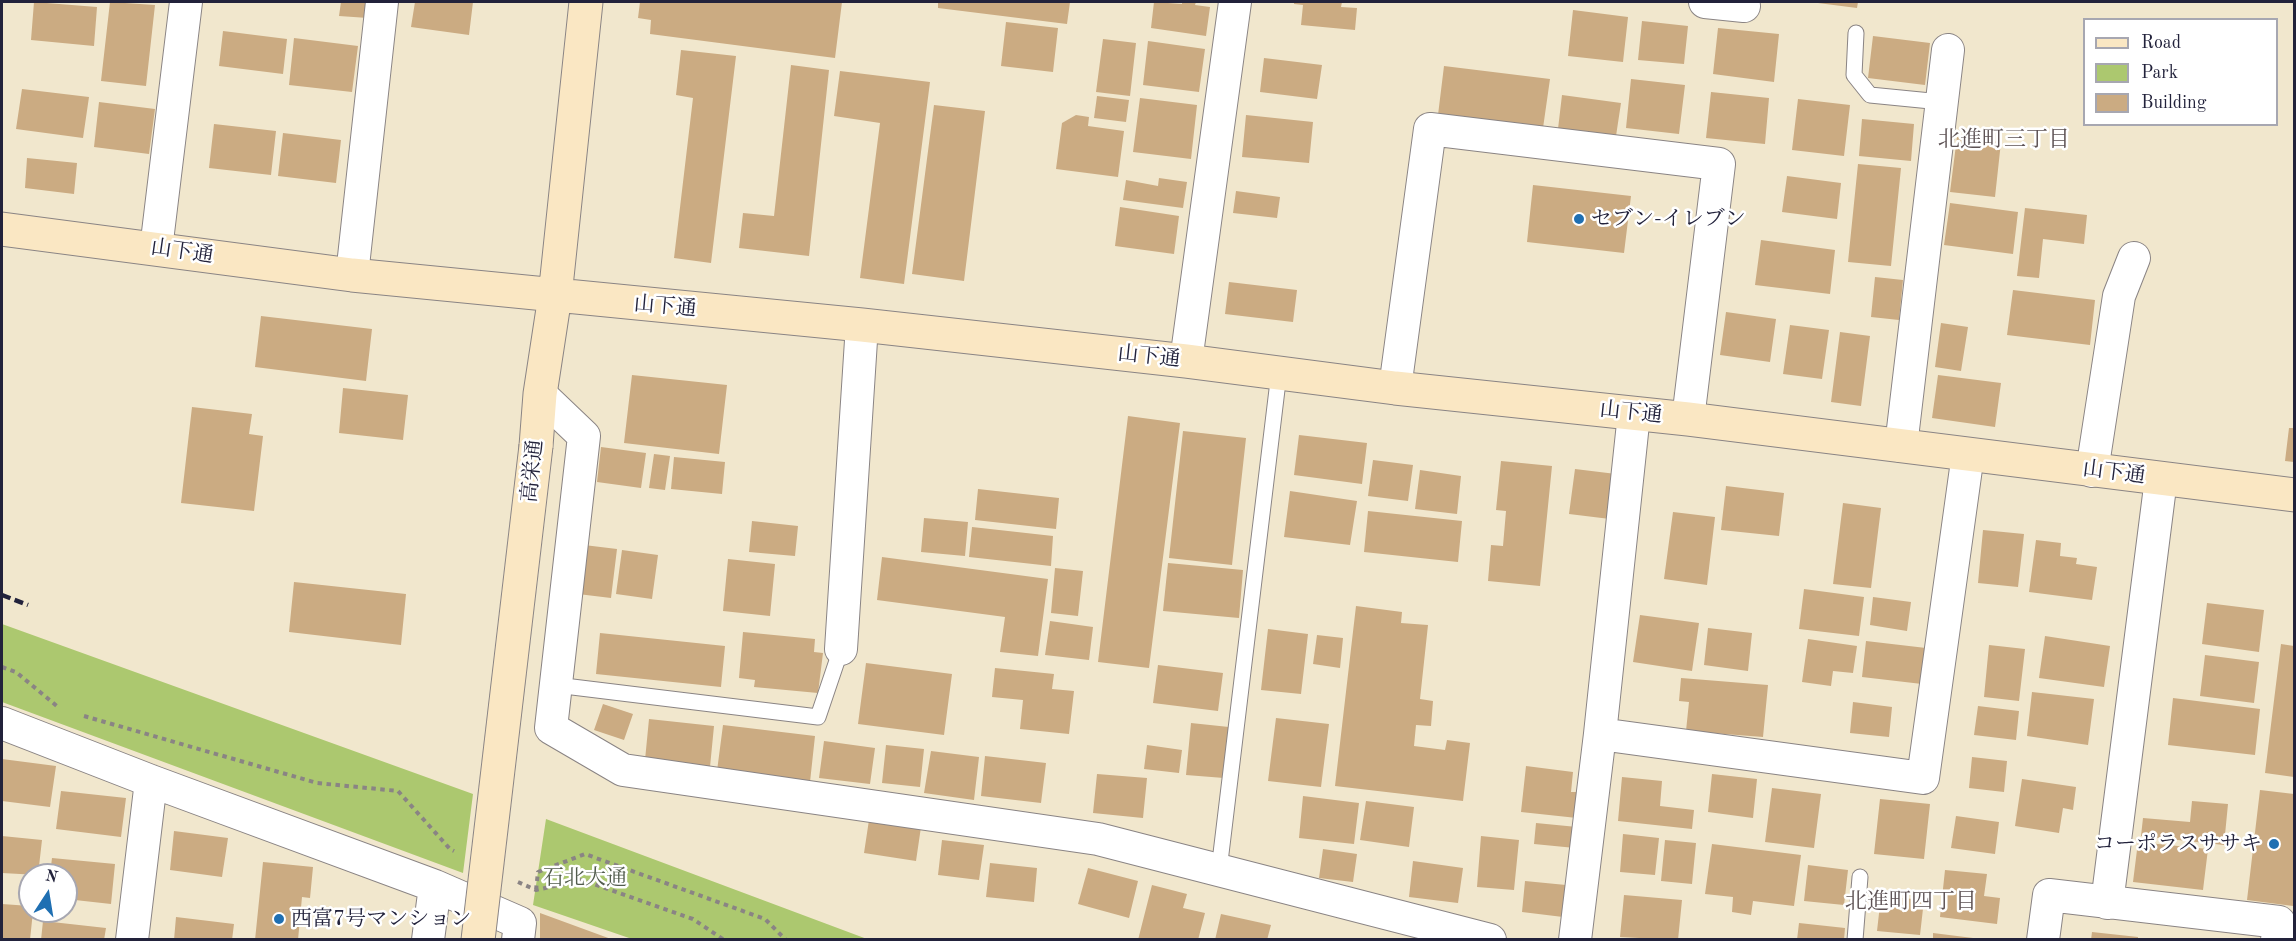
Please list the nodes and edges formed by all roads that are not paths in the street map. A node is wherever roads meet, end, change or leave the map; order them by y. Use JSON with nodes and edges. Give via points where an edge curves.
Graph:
{"nodes":[{"id":1,"x":186,"y":2,"type":"edge"},
{"id":2,"x":382,"y":2,"type":"edge"},
{"id":3,"x":586,"y":2,"type":"edge"},
{"id":4,"x":1235,"y":2,"type":"edge"},
{"id":5,"x":1705,"y":2,"type":"edge"},
{"id":6,"x":1744,"y":6,"type":"dead end"},
{"id":7,"x":1856,"y":33,"type":"dead end"},
{"id":8,"x":1948,"y":50,"type":"dead end"},
{"id":9,"x":1941,"y":102,"type":"junction"},
{"id":10,"x":2,"y":229,"type":"edge"},
{"id":11,"x":156,"y":249,"type":"junction"},
{"id":12,"x":2134,"y":258,"type":"dead end"},
{"id":13,"x":352,"y":275,"type":"junction"},
{"id":14,"x":555,"y":296,"type":"junction"},
{"id":15,"x":862,"y":325,"type":"junction"},
{"id":16,"x":1186,"y":361,"type":"junction"},
{"id":17,"x":1279,"y":373,"type":"junction"},
{"id":18,"x":1395,"y":388,"type":"junction"},
{"id":19,"x":540,"y":394,"type":"junction"},
{"id":20,"x":1634,"y":414,"type":"junction"},
{"id":21,"x":1688,"y":419,"type":"junction"},
{"id":22,"x":1902,"y":446,"type":"junction"},
{"id":23,"x":1968,"y":454,"type":"junction"},
{"id":24,"x":2092,"y":471,"type":"junction"},
{"id":25,"x":2161,"y":479,"type":"junction"},
{"id":26,"x":2295,"y":495,"type":"edge"},
{"id":27,"x":841,"y":649,"type":"joint"},
{"id":28,"x":556,"y":685,"type":"junction"},
{"id":29,"x":2,"y":723,"type":"edge"},
{"id":30,"x":1600,"y":734,"type":"junction"},
{"id":31,"x":151,"y":781,"type":"junction"},
{"id":32,"x":1219,"y":870,"type":"junction"},
{"id":33,"x":1860,"y":877,"type":"dead end"},
{"id":34,"x":435,"y":886,"type":"junction"},
{"id":35,"x":2107,"y":903,"type":"junction"},
{"id":36,"x":132,"y":939,"type":"edge"},
{"id":37,"x":428,"y":939,"type":"edge"},
{"id":38,"x":478,"y":939,"type":"edge"},
{"id":39,"x":518,"y":939,"type":"edge"},
{"id":40,"x":1490,"y":939,"type":"edge"},
{"id":41,"x":1575,"y":939,"type":"edge"},
{"id":42,"x":1855,"y":939,"type":"edge"},
{"id":43,"x":2043,"y":939,"type":"edge"},
{"id":44,"x":2277,"y":939,"type":"edge"}],
"edges":[{"from":1,"to":11,"type":"street"},
{"from":2,"to":13,"type":"street"},
{"from":3,"to":14,"type":"street","name":"高栄通"},
{"from":4,"to":16,"type":"street"},
{"from":5,"to":6,"type":"street"},
{"from":7,"to":9,"type":"lane","via":[[1854,75],[1870,95]]},
{"from":8,"to":9,"type":"street"},
{"from":9,"to":22,"type":"street"},
{"from":10,"to":11,"type":"street","name":"山下通"},
{"from":11,"to":13,"type":"street","name":"山下通"},
{"from":12,"to":24,"type":"street","via":[[2119,296]]},
{"from":13,"to":14,"type":"street","name":"山下通"},
{"from":14,"to":15,"type":"street","name":"山下通"},
{"from":14,"to":19,"type":"street","name":"高栄通"},
{"from":15,"to":16,"type":"street","name":"山下通"},
{"from":15,"to":27,"type":"street"},
{"from":16,"to":17,"type":"street","name":"山下通"},
{"from":17,"to":18,"type":"street","name":"山下通"},
{"from":17,"to":32,"type":"lane"},
{"from":18,"to":20,"type":"street","name":"山下通"},
{"from":18,"to":21,"type":"street","via":[[1430,129],[1719,164]]},
{"from":19,"to":28,"type":"street","via":[[584,436]]},
{"from":19,"to":38,"type":"street","name":"高栄通","bridge":true},
{"from":20,"to":21,"type":"street","name":"山下通"},
{"from":20,"to":30,"type":"street"},
{"from":21,"to":22,"type":"street","name":"山下通"},
{"from":22,"to":23,"type":"street","name":"山下通"},
{"from":23,"to":24,"type":"street","name":"山下通"},
{"from":23,"to":30,"type":"street","via":[[1923,778]]},
{"from":24,"to":25,"type":"street","name":"山下通"},
{"from":25,"to":26,"type":"street","name":"山下通"},
{"from":25,"to":35,"type":"street"},
{"from":27,"to":28,"type":"lane","via":[[818,717]]},
{"from":28,"to":32,"type":"street","via":[[551,728],[623,770],[1098,839]]},
{"from":29,"to":31,"type":"street"},
{"from":30,"to":41,"type":"street"},
{"from":31,"to":34,"type":"street"},
{"from":31,"to":36,"type":"street"},
{"from":32,"to":40,"type":"street"},
{"from":33,"to":42,"type":"lane"},
{"from":34,"to":37,"type":"street"},
{"from":34,"to":39,"type":"street","via":[[520,923]]},
{"from":35,"to":43,"type":"street","via":[[2049,895]]},
{"from":35,"to":44,"type":"street","via":[[2279,922]]}]}
